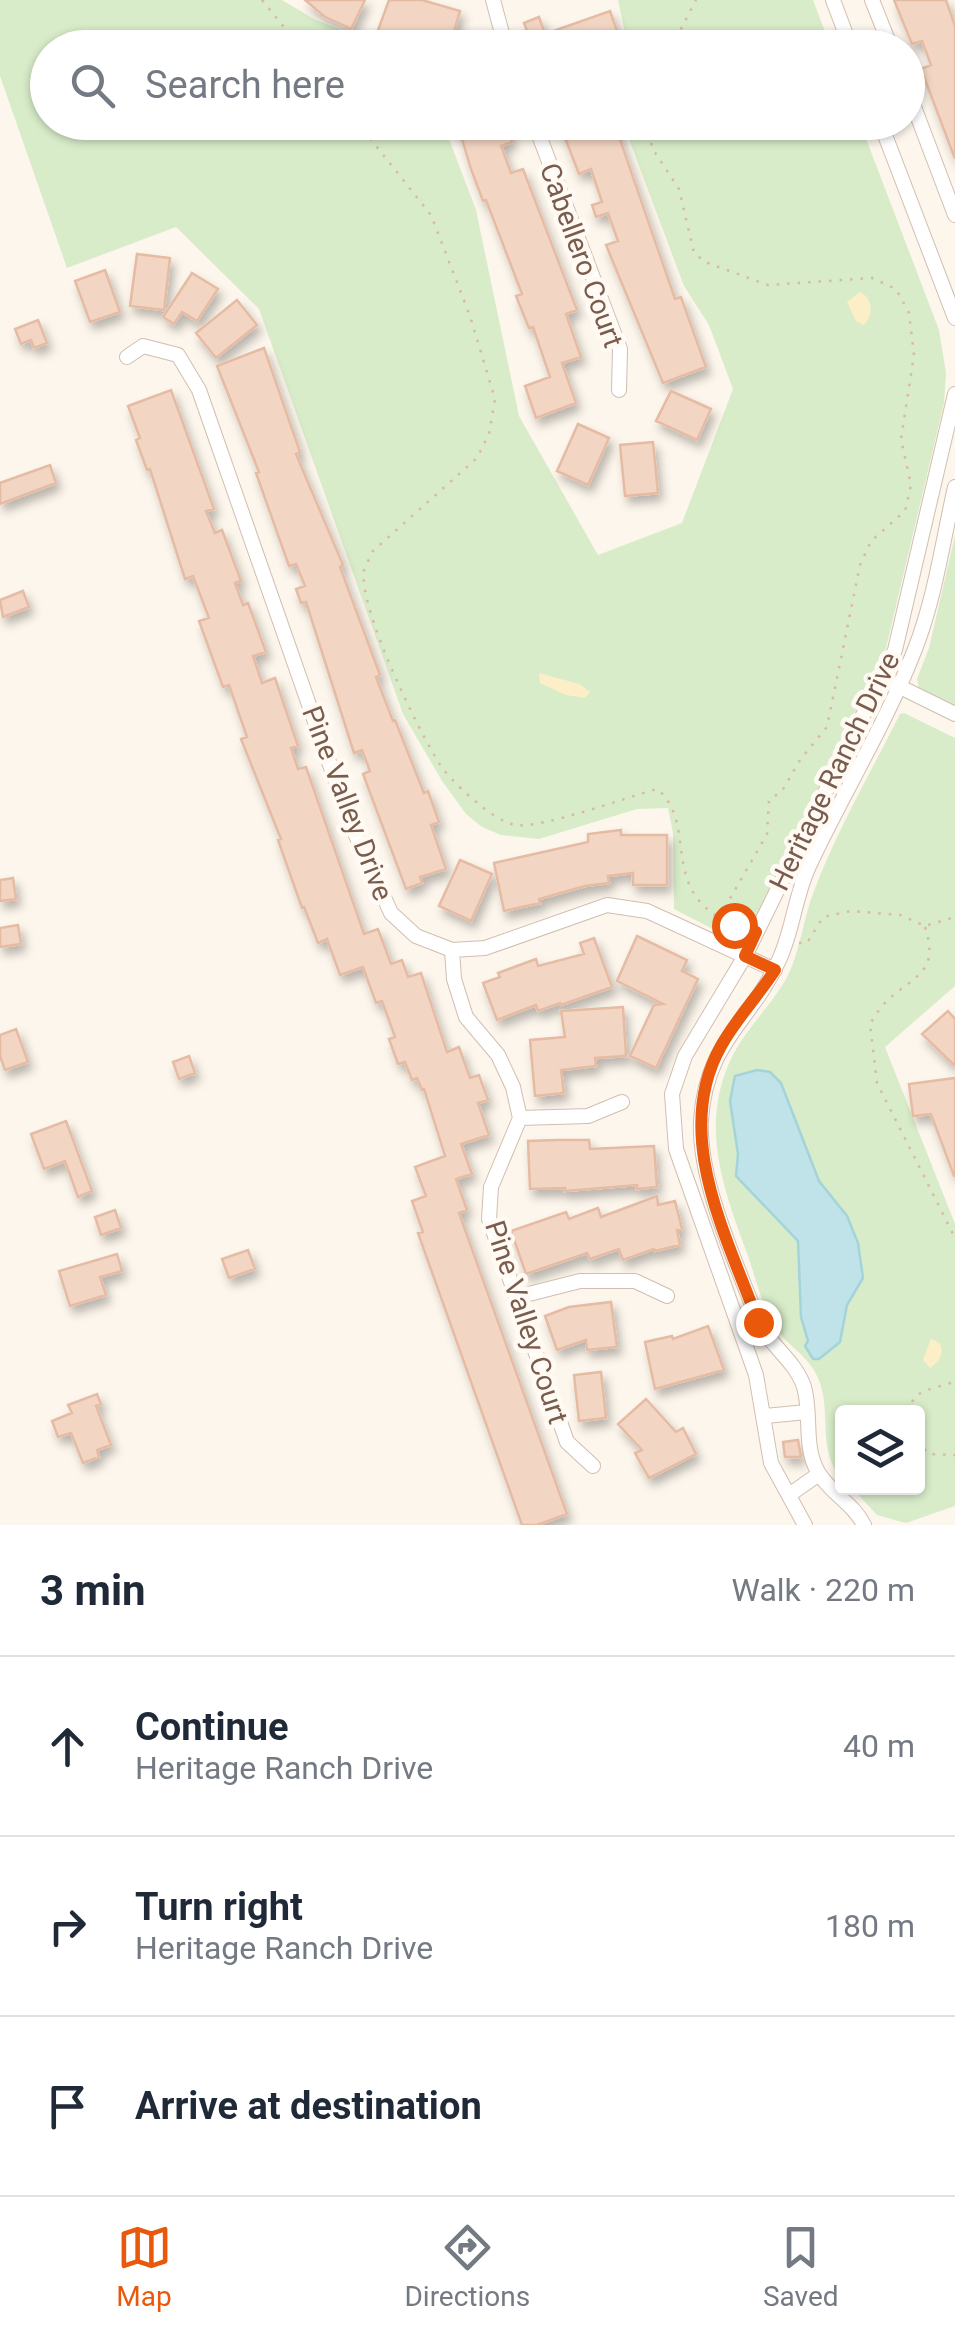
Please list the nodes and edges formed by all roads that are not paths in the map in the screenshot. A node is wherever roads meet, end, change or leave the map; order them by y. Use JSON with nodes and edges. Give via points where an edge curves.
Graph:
{"nodes":[{"id":1,"x":493,"y":0,"type":"edge"},
{"id":2,"x":832,"y":0,"type":"edge"},
{"id":3,"x":872,"y":0,"type":"edge"},
{"id":4,"x":501,"y":30,"type":"edge"},
{"id":5,"x":844,"y":30,"type":"edge"},
{"id":6,"x":884,"y":30,"type":"edge"},
{"id":7,"x":925,"y":136,"type":"edge"},
{"id":8,"x":541,"y":140,"type":"edge"},
{"id":9,"x":887,"y":140,"type":"edge"},
{"id":10,"x":955,"y":215,"type":"edge"},
{"id":11,"x":955,"y":318,"type":"edge"},
{"id":12,"x":127,"y":357,"type":"dead end"},
{"id":13,"x":618,"y":390,"type":"dead end"},
{"id":14,"x":955,"y":394,"type":"edge"},
{"id":15,"x":951,"y":436,"type":"edge"},
{"id":16,"x":955,"y":487,"type":"edge"},
{"id":17,"x":882,"y":678,"type":"junction"},
{"id":18,"x":899,"y":687,"type":"junction"},
{"id":19,"x":955,"y":714,"type":"edge"},
{"id":20,"x":452,"y":950,"type":"junction"},
{"id":21,"x":745,"y":956,"type":"junction"},
{"id":22,"x":775,"y":970,"type":"junction"},
{"id":23,"x":622,"y":1102,"type":"dead end"},
{"id":24,"x":520,"y":1118,"type":"junction"},
{"id":25,"x":668,"y":1296,"type":"dead end"},
{"id":26,"x":516,"y":1298,"type":"junction"},
{"id":27,"x":807,"y":1412,"type":"junction"},
{"id":28,"x":765,"y":1416,"type":"junction"},
{"id":29,"x":593,"y":1466,"type":"dead end"},
{"id":30,"x":819,"y":1474,"type":"junction"},
{"id":31,"x":789,"y":1495,"type":"junction"},
{"id":32,"x":805,"y":1525,"type":"edge"},
{"id":33,"x":864,"y":1525,"type":"edge"}],
"edges":[{"from":1,"to":4,"type":"street"},
{"from":2,"to":5,"type":"street"},
{"from":3,"to":6,"type":"street"},
{"from":7,"to":10,"type":"street"},
{"from":8,"to":13,"type":"street","name":"Cabellero Court","via":[[620,349]]},
{"from":9,"to":11,"type":"street"},
{"from":12,"to":20,"type":"street","name":"Pine Valley Drive","via":[[143,346],[178,355],[198,390],[350,822],[391,913],[416,936]]},
{"from":14,"to":15,"type":"street","name":"Heritage Ranch Drive"},
{"from":15,"to":17,"type":"street","name":"Heritage Ranch Drive","via":[[902,628]]},
{"from":16,"to":18,"type":"street","name":"Heritage Ranch Drive","via":[[917,644]]},
{"from":17,"to":18,"type":"street"},
{"from":17,"to":21,"type":"street","name":"Heritage Ranch Drive"},
{"from":18,"to":19,"type":"street"},
{"from":18,"to":22,"type":"street","name":"Heritage Ranch Drive","via":[[807,870]]},
{"from":20,"to":21,"type":"street","via":[[485,948],[607,905],[647,912]]},
{"from":20,"to":24,"type":"street","via":[[466,1017],[498,1055]]},
{"from":21,"to":22,"type":"street"},
{"from":21,"to":28,"type":"street","name":"Heritage Ranch Drive","via":[[680,1065],[672,1122]]},
{"from":22,"to":27,"type":"street","name":"Heritage Ranch Drive","via":[[713,1062],[703,1100],[702,1149],[758,1322],[800,1377]]},
{"from":23,"to":24,"type":"street","via":[[588,1116]]},
{"from":24,"to":26,"type":"street","name":"Pine Valley Court","via":[[491,1187],[489,1219]]},
{"from":25,"to":26,"type":"street","via":[[635,1282],[580,1281]]},
{"from":26,"to":29,"type":"street","name":"Pine Valley Court","via":[[567,1442]]},
{"from":27,"to":28,"type":"street"},
{"from":27,"to":30,"type":"street","name":"Heritage Ranch Drive"},
{"from":28,"to":31,"type":"street","name":"Heritage Ranch Drive","via":[[771,1464]]},
{"from":30,"to":31,"type":"street"},
{"from":30,"to":33,"type":"street"},
{"from":31,"to":32,"type":"street","name":"Heritage Ranch Drive"}]}
